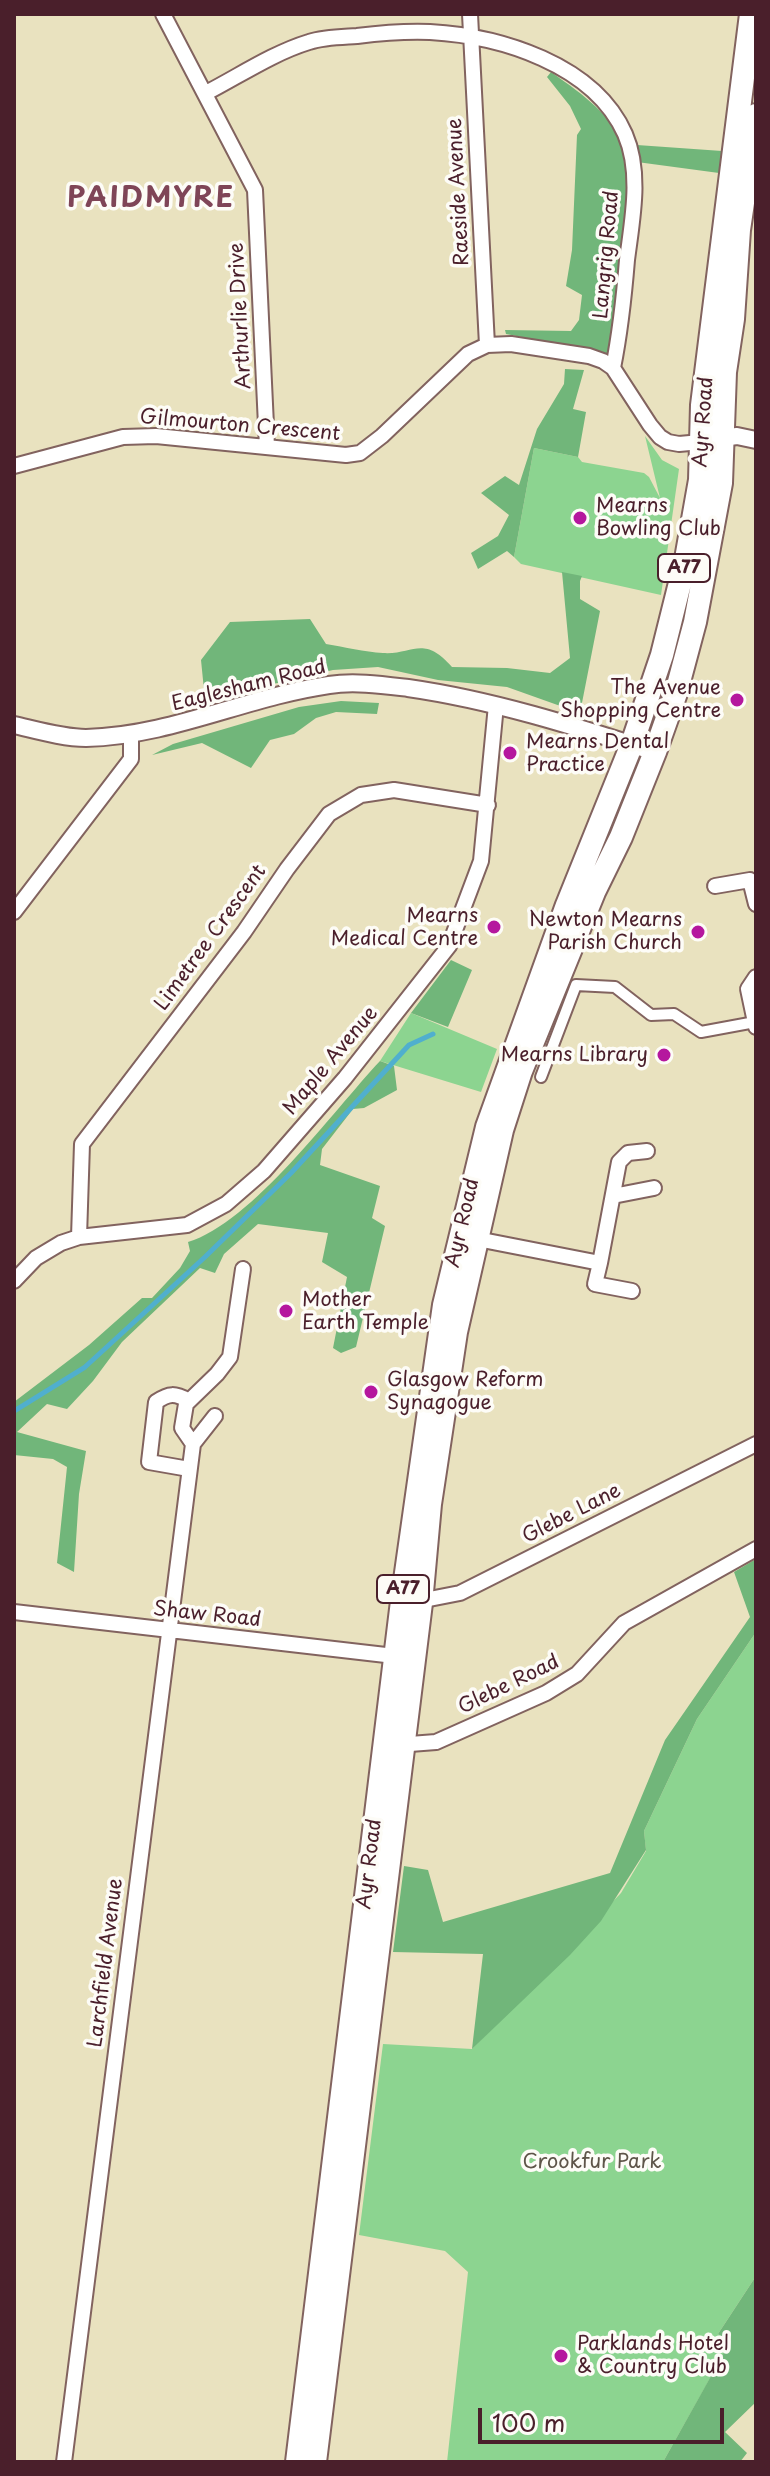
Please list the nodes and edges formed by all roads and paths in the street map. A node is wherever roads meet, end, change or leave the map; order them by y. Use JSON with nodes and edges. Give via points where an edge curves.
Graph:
{"nodes":[{"id":1,"x":163,"y":14,"type":"edge"},
{"id":2,"x":470,"y":14,"type":"edge"},
{"id":3,"x":751,"y":14,"type":"edge"},
{"id":4,"x":472,"y":37,"type":"junction"},
{"id":5,"x":751,"y":51,"type":"edge"},
{"id":6,"x":206,"y":93,"type":"junction"},
{"id":7,"x":756,"y":115,"type":"edge"},
{"id":8,"x":487,"y":345,"type":"junction"},
{"id":9,"x":613,"y":368,"type":"junction"},
{"id":10,"x":723,"y":437,"type":"junction"},
{"id":11,"x":756,"y":440,"type":"edge"},
{"id":12,"x":701,"y":442,"type":"junction"},
{"id":13,"x":267,"y":447,"type":"junction"},
{"id":14,"x":14,"y":466,"type":"edge"},
{"id":15,"x":496,"y":705,"type":"junction"},
{"id":16,"x":14,"y":725,"type":"edge"},
{"id":17,"x":131,"y":734,"type":"junction"},
{"id":18,"x":632,"y":744,"type":"junction"},
{"id":19,"x":655,"y":752,"type":"junction"},
{"id":20,"x":488,"y":805,"type":"junction"},
{"id":21,"x":715,"y":886,"type":"dead end"},
{"id":22,"x":756,"y":904,"type":"edge"},
{"id":23,"x":14,"y":912,"type":"edge"},
{"id":24,"x":756,"y":977,"type":"edge"},
{"id":25,"x":755,"y":1024,"type":"edge"},
{"id":26,"x":541,"y":1077,"type":"dead end"},
{"id":27,"x":647,"y":1151,"type":"dead end"},
{"id":28,"x":654,"y":1188,"type":"dead end"},
{"id":29,"x":613,"y":1196,"type":"junction"},
{"id":30,"x":79,"y":1237,"type":"junction"},
{"id":31,"x":468,"y":1237,"type":"junction"},
{"id":32,"x":600,"y":1263,"type":"junction"},
{"id":33,"x":243,"y":1269,"type":"dead end"},
{"id":34,"x":14,"y":1281,"type":"edge"},
{"id":35,"x":632,"y":1291,"type":"dead end"},
{"id":36,"x":189,"y":1401,"type":"junction"},
{"id":37,"x":215,"y":1416,"type":"dead end"},
{"id":38,"x":193,"y":1444,"type":"junction"},
{"id":39,"x":756,"y":1444,"type":"edge"},
{"id":40,"x":189,"y":1469,"type":"junction"},
{"id":41,"x":756,"y":1549,"type":"edge"},
{"id":42,"x":411,"y":1602,"type":"junction"},
{"id":43,"x":14,"y":1612,"type":"edge"},
{"id":44,"x":168,"y":1632,"type":"junction"},
{"id":45,"x":404,"y":1657,"type":"junction"},
{"id":46,"x":393,"y":1744,"type":"junction"},
{"id":47,"x":64,"y":2462,"type":"edge"},
{"id":48,"x":297,"y":2462,"type":"edge"},
{"id":49,"x":315,"y":2462,"type":"edge"}],
"edges":[{"from":1,"to":6,"type":"street","name":"Arthurlie Drive"},
{"from":2,"to":4,"type":"street"},
{"from":3,"to":5,"type":"main road","name":"Ayr Road","number":"A77"},
{"from":4,"to":6,"type":"street","name":"Langrig Road","via":[[392,32],[312,41]]},
{"from":4,"to":8,"type":"street","name":"Raeside Avenue"},
{"from":4,"to":9,"type":"street","name":"Langrig Road","via":[[527,52],[574,76],[604,101],[625,135],[635,190]]},
{"from":5,"to":12,"type":"main road","name":"Ayr Road","number":"A77"},
{"from":6,"to":13,"type":"street","name":"Arthurlie Drive","via":[[255,190]]},
{"from":7,"to":10,"type":"main road","name":"Ayr Road","number":"A77","via":[[739,230]]},
{"from":8,"to":9,"type":"street","via":[[589,356]]},
{"from":8,"to":13,"type":"street","name":"Gilmourton Crescent","via":[[468,354],[360,453]]},
{"from":9,"to":12,"type":"street","via":[[660,437],[679,444]]},
{"from":10,"to":11,"type":"street"},
{"from":10,"to":12,"type":"street"},
{"from":10,"to":19,"type":"main road","name":"Ayr Road","number":"A77","via":[[721,483],[695,622]]},
{"from":12,"to":18,"type":"main road","name":"Ayr Road","number":"A77","via":[[686,559]]},
{"from":13,"to":14,"type":"street","name":"Gilmourton Crescent","via":[[123,437]]},
{"from":15,"to":17,"type":"street","name":"Eaglesham Road","via":[[386,685],[332,684]]},
{"from":15,"to":18,"type":"street","name":"Eaglesham Road"},
{"from":15,"to":20,"type":"street","name":"Maple Avenue"},
{"from":16,"to":17,"type":"street","name":"Eaglesham Road","via":[[83,738]]},
{"from":17,"to":23,"type":"street","via":[[131,759]]},
{"from":18,"to":19,"type":"street","name":"Eaglesham Road"},
{"from":18,"to":31,"type":"main road","name":"Ayr Road","number":"A77","via":[[487,1127]]},
{"from":19,"to":31,"type":"main road","name":"Ayr Road","number":"A77","via":[[521,1071]]},
{"from":20,"to":30,"type":"street","name":"Maple Avenue","via":[[481,861],[449,946],[264,1171],[226,1204],[187,1225]]},
{"from":20,"to":30,"type":"street","name":"Limetree Crescent","via":[[394,790],[361,795],[329,814],[82,1144]]},
{"from":21,"to":22,"type":"street","via":[[750,880]]},
{"from":24,"to":25,"type":"street","via":[[748,989]]},
{"from":25,"to":26,"type":"street","via":[[701,1032],[674,1014],[651,1015],[615,987],[576,985]]},
{"from":27,"to":29,"type":"street","via":[[628,1153],[619,1162]]},
{"from":28,"to":29,"type":"street"},
{"from":29,"to":32,"type":"street"},
{"from":30,"to":34,"type":"street","name":"Maple Avenue","via":[[36,1258]]},
{"from":31,"to":32,"type":"street"},
{"from":31,"to":42,"type":"main road","name":"Ayr Road","number":"A77"},
{"from":32,"to":35,"type":"street","via":[[595,1284]]},
{"from":33,"to":36,"type":"street","via":[[230,1357]]},
{"from":36,"to":38,"type":"street","via":[[182,1428]]},
{"from":36,"to":40,"type":"street","via":[[167,1394],[156,1402],[149,1462]]},
{"from":37,"to":38,"type":"street"},
{"from":38,"to":40,"type":"street","name":"Larchfield Avenue"},
{"from":39,"to":42,"type":"street","name":"Glebe Lane","via":[[460,1593]]},
{"from":40,"to":44,"type":"street","name":"Larchfield Avenue"},
{"from":41,"to":46,"type":"street","name":"Glebe Road","via":[[624,1623],[577,1674],[546,1693],[436,1742]]},
{"from":42,"to":45,"type":"main road","name":"Ayr Road","number":"A77"},
{"from":43,"to":44,"type":"street","name":"Shaw Road"},
{"from":44,"to":45,"type":"street","name":"Shaw Road"},
{"from":44,"to":47,"type":"street","name":"Larchfield Avenue"},
{"from":45,"to":46,"type":"main road","name":"Ayr Road","number":"A77"},
{"from":46,"to":48,"type":"main road","name":"Ayr Road","number":"A77"},
{"from":46,"to":49,"type":"main road","name":"Ayr Road","number":"A77"}]}
